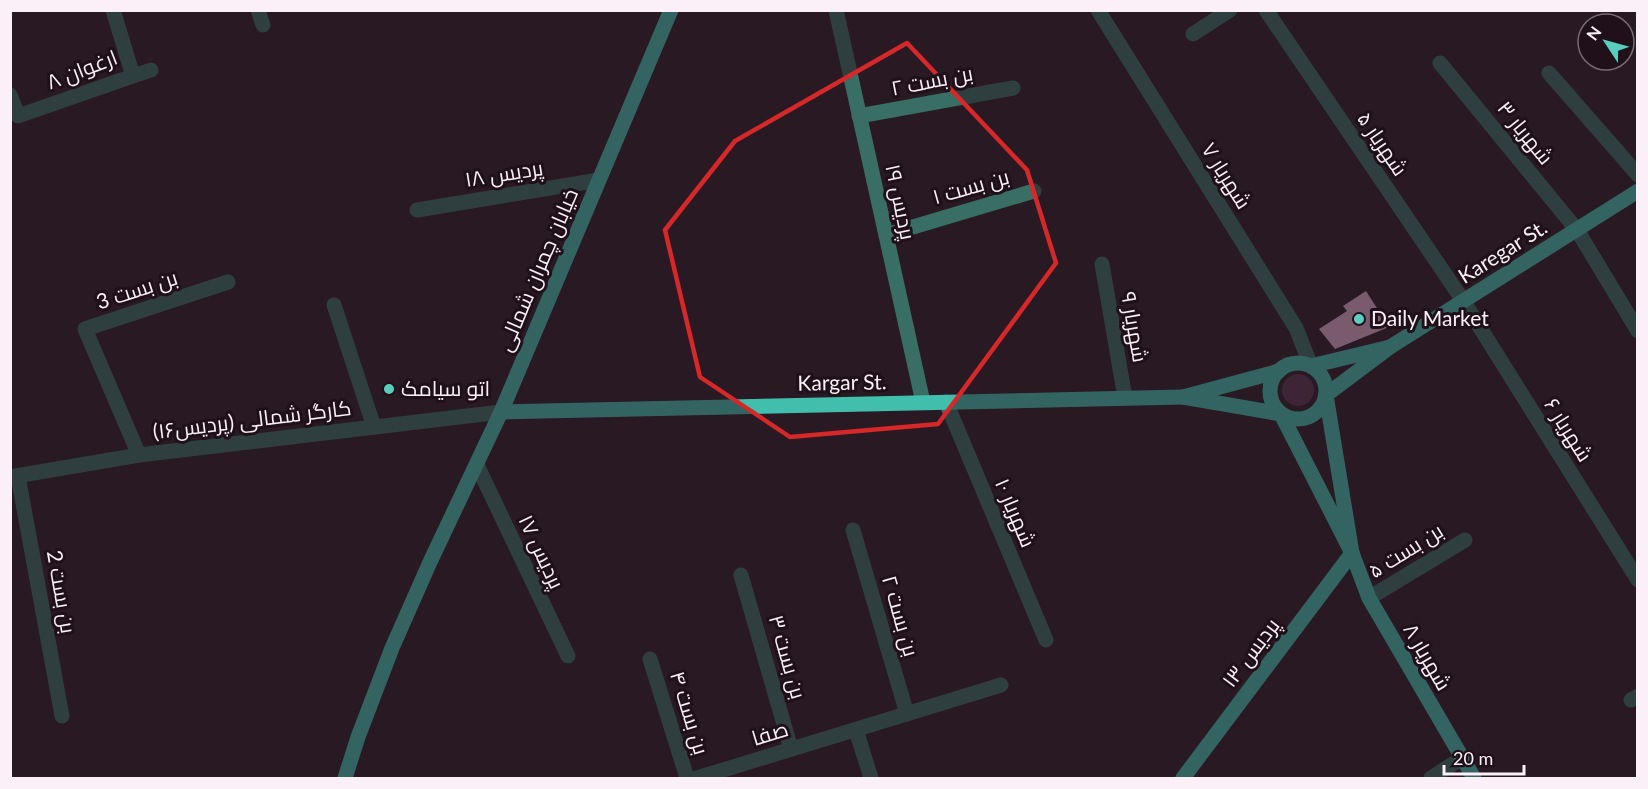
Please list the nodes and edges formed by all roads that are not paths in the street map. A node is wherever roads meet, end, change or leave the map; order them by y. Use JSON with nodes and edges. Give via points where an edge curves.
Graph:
{"nodes":[{"id":1,"x":113,"y":10,"type":"edge"},
{"id":2,"x":671,"y":10,"type":"edge"},
{"id":3,"x":836,"y":10,"type":"edge"},
{"id":4,"x":1098,"y":10,"type":"edge"},
{"id":5,"x":1230,"y":10,"type":"edge"},
{"id":6,"x":1266,"y":10,"type":"edge"},
{"id":7,"x":1193,"y":34,"type":"dead end"},
{"id":8,"x":1440,"y":63,"type":"dead end"},
{"id":9,"x":152,"y":70,"type":"dead end"},
{"id":10,"x":1549,"y":74,"type":"dead end"},
{"id":11,"x":133,"y":76,"type":"junction"},
{"id":12,"x":1013,"y":88,"type":"dead end"},
{"id":13,"x":10,"y":95,"type":"edge"},
{"id":14,"x":859,"y":116,"type":"junction"},
{"id":15,"x":1638,"y":175,"type":"edge"},
{"id":16,"x":599,"y":180,"type":"junction"},
{"id":17,"x":1034,"y":190,"type":"dead end"},
{"id":18,"x":1638,"y":191,"type":"edge"},
{"id":19,"x":417,"y":210,"type":"dead end"},
{"id":20,"x":1577,"y":230,"type":"junction"},
{"id":21,"x":885,"y":235,"type":"junction"},
{"id":22,"x":1102,"y":264,"type":"dead end"},
{"id":23,"x":228,"y":282,"type":"dead end"},
{"id":24,"x":1464,"y":302,"type":"junction"},
{"id":25,"x":334,"y":305,"type":"dead end"},
{"id":26,"x":1638,"y":331,"type":"edge"},
{"id":27,"x":1390,"y":347,"type":"junction"},
{"id":28,"x":1311,"y":366,"type":"junction"},
{"id":29,"x":1279,"y":371,"type":"junction"},
{"id":30,"x":1326,"y":395,"type":"junction"},
{"id":31,"x":1183,"y":397,"type":"junction"},
{"id":32,"x":1125,"y":398,"type":"junction"},
{"id":33,"x":922,"y":402,"type":"junction"},
{"id":34,"x":946,"y":402,"type":"junction"},
{"id":35,"x":501,"y":412,"type":"junction"},
{"id":36,"x":1281,"y":414,"type":"junction"},
{"id":37,"x":374,"y":426,"type":"junction"},
{"id":38,"x":139,"y":455,"type":"junction"},
{"id":39,"x":477,"y":465,"type":"junction"},
{"id":40,"x":14,"y":476,"type":"edge"},
{"id":41,"x":853,"y":530,"type":"dead end"},
{"id":42,"x":1465,"y":540,"type":"dead end"},
{"id":43,"x":1352,"y":553,"type":"junction"},
{"id":44,"x":741,"y":575,"type":"dead end"},
{"id":45,"x":1638,"y":580,"type":"edge"},
{"id":46,"x":1369,"y":598,"type":"junction"},
{"id":47,"x":1046,"y":640,"type":"dead end"},
{"id":48,"x":568,"y":656,"type":"dead end"},
{"id":49,"x":650,"y":659,"type":"dead end"},
{"id":50,"x":1001,"y":685,"type":"dead end"},
{"id":51,"x":907,"y":714,"type":"junction"},
{"id":52,"x":62,"y":716,"type":"dead end"},
{"id":53,"x":856,"y":730,"type":"junction"},
{"id":54,"x":791,"y":749,"type":"junction"},
{"id":55,"x":1462,"y":758,"type":"junction"},
{"id":56,"x":345,"y":778,"type":"edge"},
{"id":57,"x":687,"y":778,"type":"edge"},
{"id":58,"x":697,"y":778,"type":"edge"},
{"id":59,"x":871,"y":778,"type":"edge"},
{"id":60,"x":1183,"y":778,"type":"edge"},
{"id":61,"x":1431,"y":778,"type":"edge"},
{"id":62,"x":1474,"y":778,"type":"edge"}],
"edges":[{"from":1,"to":11,"type":"street","name":"ارغوان ۸"},
{"from":2,"to":16,"type":"main road","name":"خیابان چمران شمالی"},
{"from":3,"to":14,"type":"street","name":"پردیس ۱۹"},
{"from":4,"to":28,"type":"street","name":"شهریار ۷","via":[[1296,328]]},
{"from":5,"to":7,"type":"street"},
{"from":6,"to":24,"type":"street","name":"شهریار ۵"},
{"from":8,"to":20,"type":"street","name":"شهریار ۳"},
{"from":9,"to":11,"type":"street"},
{"from":10,"to":15,"type":"street"},
{"from":11,"to":13,"type":"street","name":"ارغوان ۸","via":[[18,116]]},
{"from":12,"to":14,"type":"street","name":"بن بست ۲"},
{"from":14,"to":21,"type":"street","name":"پردیس ۱۹"},
{"from":16,"to":19,"type":"street","name":"پردیس ۱۸"},
{"from":16,"to":35,"type":"main road","name":"خیابان چمران شمالی"},
{"from":17,"to":21,"type":"street","name":"بن بست ۱"},
{"from":18,"to":20,"type":"main road","name":"Karegar St."},
{"from":20,"to":24,"type":"main road","name":"Karegar St."},
{"from":20,"to":26,"type":"street","name":"شهریار ۳"},
{"from":21,"to":33,"type":"street","name":"پردیس ۱۹"},
{"from":22,"to":32,"type":"street","name":"شهریار ۹"},
{"from":23,"to":38,"type":"street","name":"بن بست 3","via":[[85,329]]},
{"from":24,"to":27,"type":"main road","name":"Karegar St."},
{"from":24,"to":45,"type":"street","name":"شهریار ۶"},
{"from":25,"to":37,"type":"street"},
{"from":27,"to":28,"type":"main road"},
{"from":27,"to":30,"type":"main road"},
{"from":28,"to":29,"type":"main road","via":[[1294,364]]},
{"from":28,"to":30,"type":"main road","via":[[1323,378]]},
{"from":29,"to":31,"type":"main road","name":"Kargar St."},
{"from":29,"to":36,"type":"main road","via":[[1270,393]]},
{"from":30,"to":36,"type":"main road","via":[[1323,405],[1309,417],[1299,420]]},
{"from":30,"to":43,"type":"main road","name":"شهریار ۸"},
{"from":31,"to":32,"type":"main road","name":"Kargar St."},
{"from":31,"to":36,"type":"main road","name":"Kargar St."},
{"from":32,"to":34,"type":"main road","name":"Kargar St."},
{"from":33,"to":34,"type":"main road","name":"Kargar St."},
{"from":33,"to":35,"type":"main road","name":"Kargar St."},
{"from":34,"to":47,"type":"street","name":"شهریار ۱۰"},
{"from":35,"to":37,"type":"street","name":"کارگر شمالی (پردیس۱۶)"},
{"from":35,"to":39,"type":"main road","name":"خیابان چمران شمالی"},
{"from":36,"to":43,"type":"main road","name":"شهریار ۸"},
{"from":37,"to":38,"type":"street","name":"کارگر شمالی (پردیس۱۶)"},
{"from":38,"to":40,"type":"street","name":"کارگر شمالی (پردیس۱۶)"},
{"from":39,"to":48,"type":"street","name":"پردیس ۱۷"},
{"from":39,"to":56,"type":"main road","name":"خیابان چمران شمالی","via":[[392,648]]},
{"from":40,"to":52,"type":"street","name":"بن بست 2"},
{"from":41,"to":51,"type":"street","name":"بن بست ۲"},
{"from":42,"to":46,"type":"street","name":"بن بست ۵"},
{"from":43,"to":46,"type":"main road","name":"شهریار ۸"},
{"from":43,"to":60,"type":"main road","name":"پردیس ۱۳"},
{"from":44,"to":54,"type":"street","name":"بن بست ۳"},
{"from":46,"to":55,"type":"main road","name":"شهریار ۸"},
{"from":49,"to":57,"type":"street","name":"بن بست ۴"},
{"from":50,"to":51,"type":"street","name":"صفا"},
{"from":51,"to":53,"type":"street","name":"صفا"},
{"from":53,"to":54,"type":"street","name":"صفا"},
{"from":53,"to":59,"type":"street"},
{"from":54,"to":58,"type":"street","name":"صفا"},
{"from":55,"to":61,"type":"street"},
{"from":55,"to":62,"type":"main road","name":"شهریار ۸"}]}
